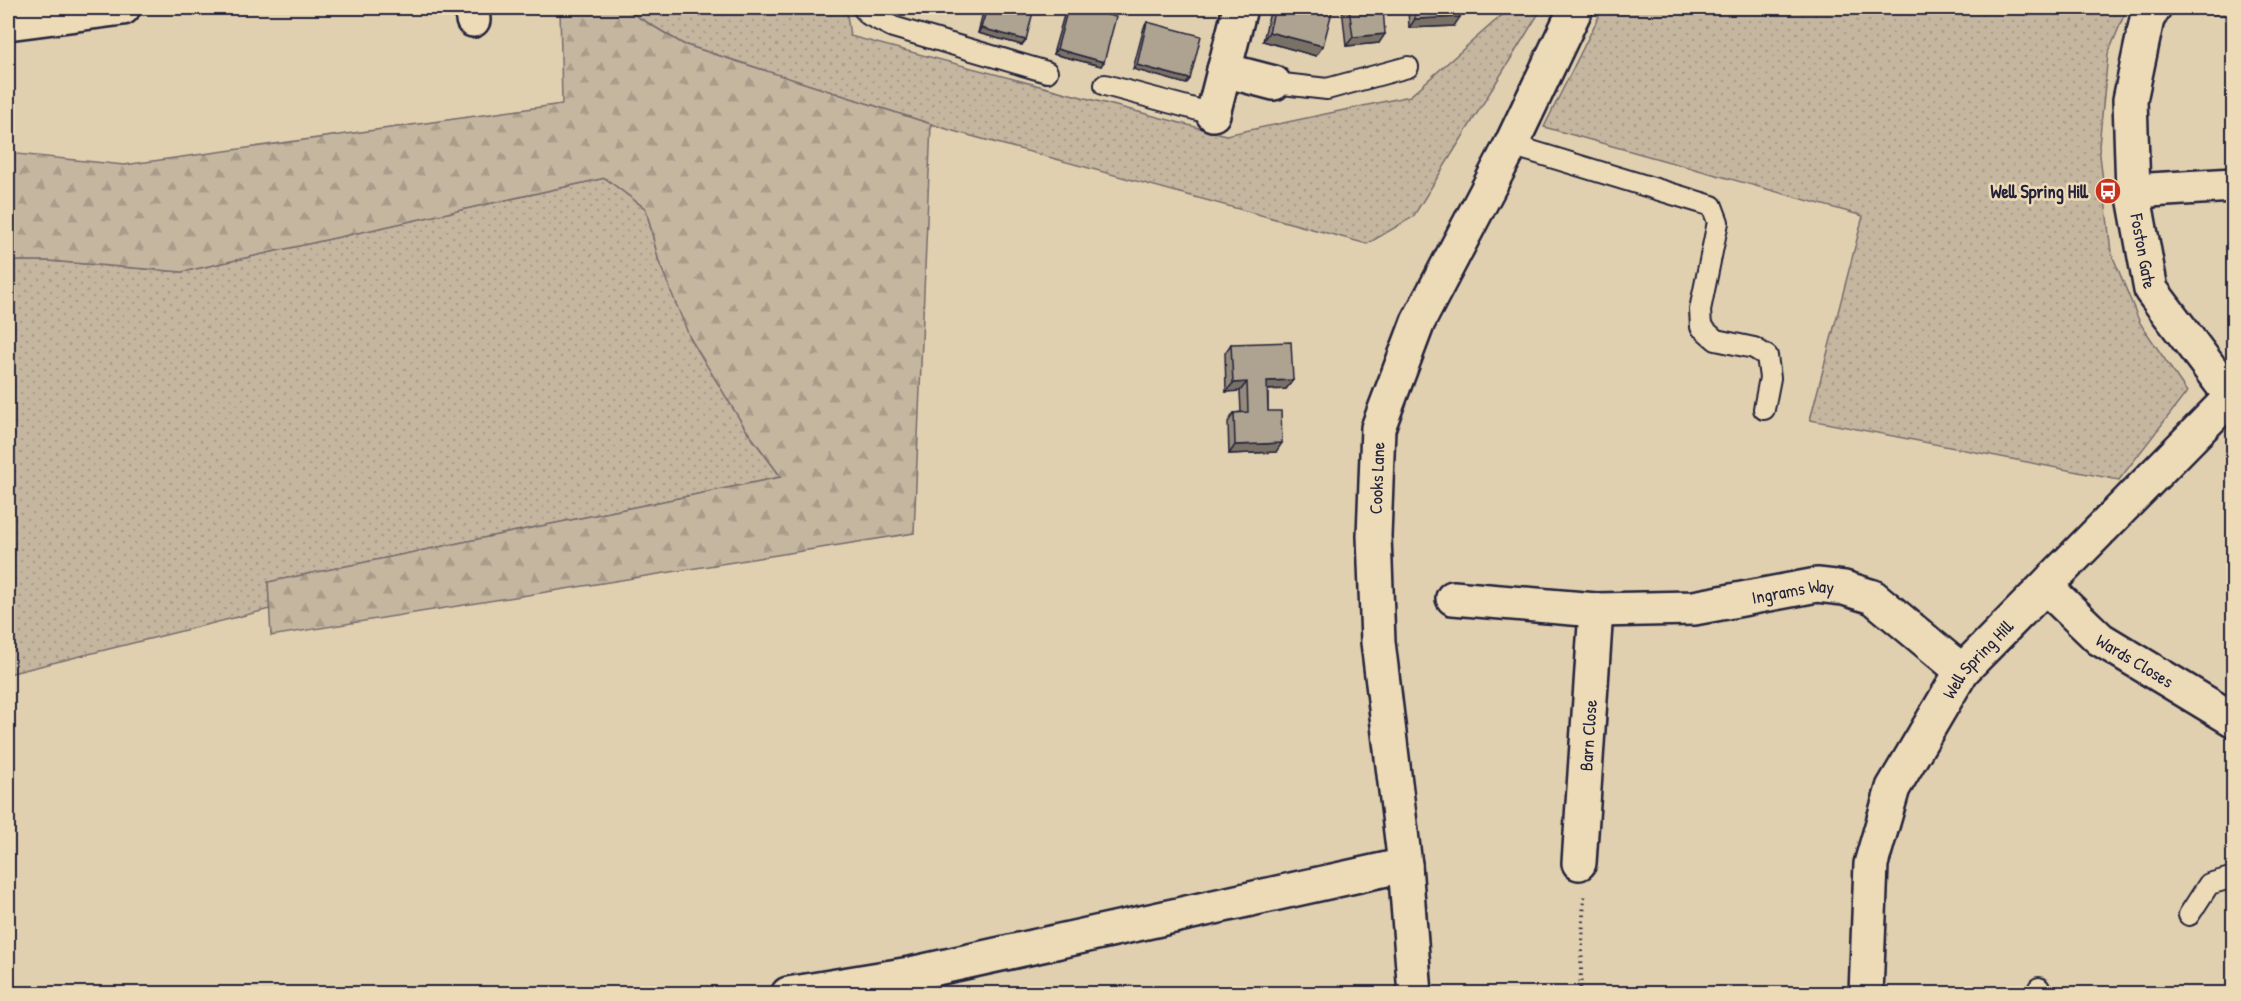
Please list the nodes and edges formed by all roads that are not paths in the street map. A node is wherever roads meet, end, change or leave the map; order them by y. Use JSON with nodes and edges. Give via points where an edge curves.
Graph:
{"nodes":[{"id":1,"x":123,"y":8,"type":"edge"},
{"id":2,"x":863,"y":8,"type":"edge"},
{"id":3,"x":1240,"y":8,"type":"edge"},
{"id":4,"x":1576,"y":8,"type":"edge"},
{"id":5,"x":2154,"y":8,"type":"edge"},
{"id":6,"x":8,"y":23,"type":"edge"},
{"id":7,"x":1407,"y":66,"type":"dead end"},
{"id":8,"x":1224,"y":70,"type":"junction"},
{"id":9,"x":1047,"y":72,"type":"dead end"},
{"id":10,"x":1274,"y":82,"type":"joint"},
{"id":11,"x":1105,"y":85,"type":"dead end"},
{"id":12,"x":1213,"y":114,"type":"joint"},
{"id":13,"x":1511,"y":145,"type":"junction"},
{"id":14,"x":2234,"y":185,"type":"edge"},
{"id":15,"x":2133,"y":191,"type":"junction"},
{"id":16,"x":2232,"y":399,"type":"edge"},
{"id":17,"x":1764,"y":409,"type":"dead end"},
{"id":18,"x":2046,"y":587,"type":"junction"},
{"id":19,"x":1453,"y":598,"type":"dead end"},
{"id":20,"x":1596,"y":610,"type":"junction"},
{"id":21,"x":1962,"y":671,"type":"junction"},
{"id":22,"x":2234,"y":720,"type":"edge"},
{"id":23,"x":1579,"y":863,"type":"road end"},
{"id":24,"x":1405,"y":865,"type":"junction"},
{"id":25,"x":2234,"y":877,"type":"edge"},
{"id":26,"x":2189,"y":915,"type":"dead end"},
{"id":27,"x":788,"y":993,"type":"edge"},
{"id":28,"x":1415,"y":993,"type":"edge"},
{"id":29,"x":1866,"y":993,"type":"edge"}],
"edges":[{"from":1,"to":6,"type":"street"},
{"from":2,"to":9,"type":"lane","via":[[893,27]]},
{"from":3,"to":8,"type":"street"},
{"from":4,"to":13,"type":"street","name":"Cooks Lane"},
{"from":5,"to":15,"type":"street","name":"Foston Gate","via":[[2147,19],[2130,100]]},
{"from":7,"to":10,"type":"lane","via":[[1327,89]]},
{"from":8,"to":10,"type":"street"},
{"from":8,"to":12,"type":"street"},
{"from":11,"to":12,"type":"lane"},
{"from":13,"to":17,"type":"lane","via":[[1712,206],[1718,222],[1700,310],[1701,327],[1716,340],[1754,348],[1767,356],[1770,378]]},
{"from":13,"to":24,"type":"street","name":"Cooks Lane","via":[[1418,322],[1378,428],[1374,536],[1378,642]]},
{"from":14,"to":15,"type":"street"},
{"from":15,"to":16,"type":"street","name":"Foston Gate","via":[[2151,290]]},
{"from":16,"to":18,"type":"street","name":"Well Spring Hill"},
{"from":18,"to":21,"type":"street","name":"Well Spring Hill"},
{"from":18,"to":22,"type":"street","name":"Wards Closes","via":[[2100,639]]},
{"from":19,"to":20,"type":"street","name":"Ingrams Way"},
{"from":20,"to":21,"type":"street","name":"Ingrams Way","via":[[1694,608],[1817,585],[1844,588],[1873,597]]},
{"from":20,"to":23,"type":"street","name":"Barn Close"},
{"from":21,"to":29,"type":"street","name":"Well Spring Hill","via":[[1893,788],[1871,864]]},
{"from":24,"to":27,"type":"street","via":[[910,974]]},
{"from":24,"to":28,"type":"street","name":"Cooks Lane"},
{"from":25,"to":26,"type":"lane","via":[[2209,884]]}]}
